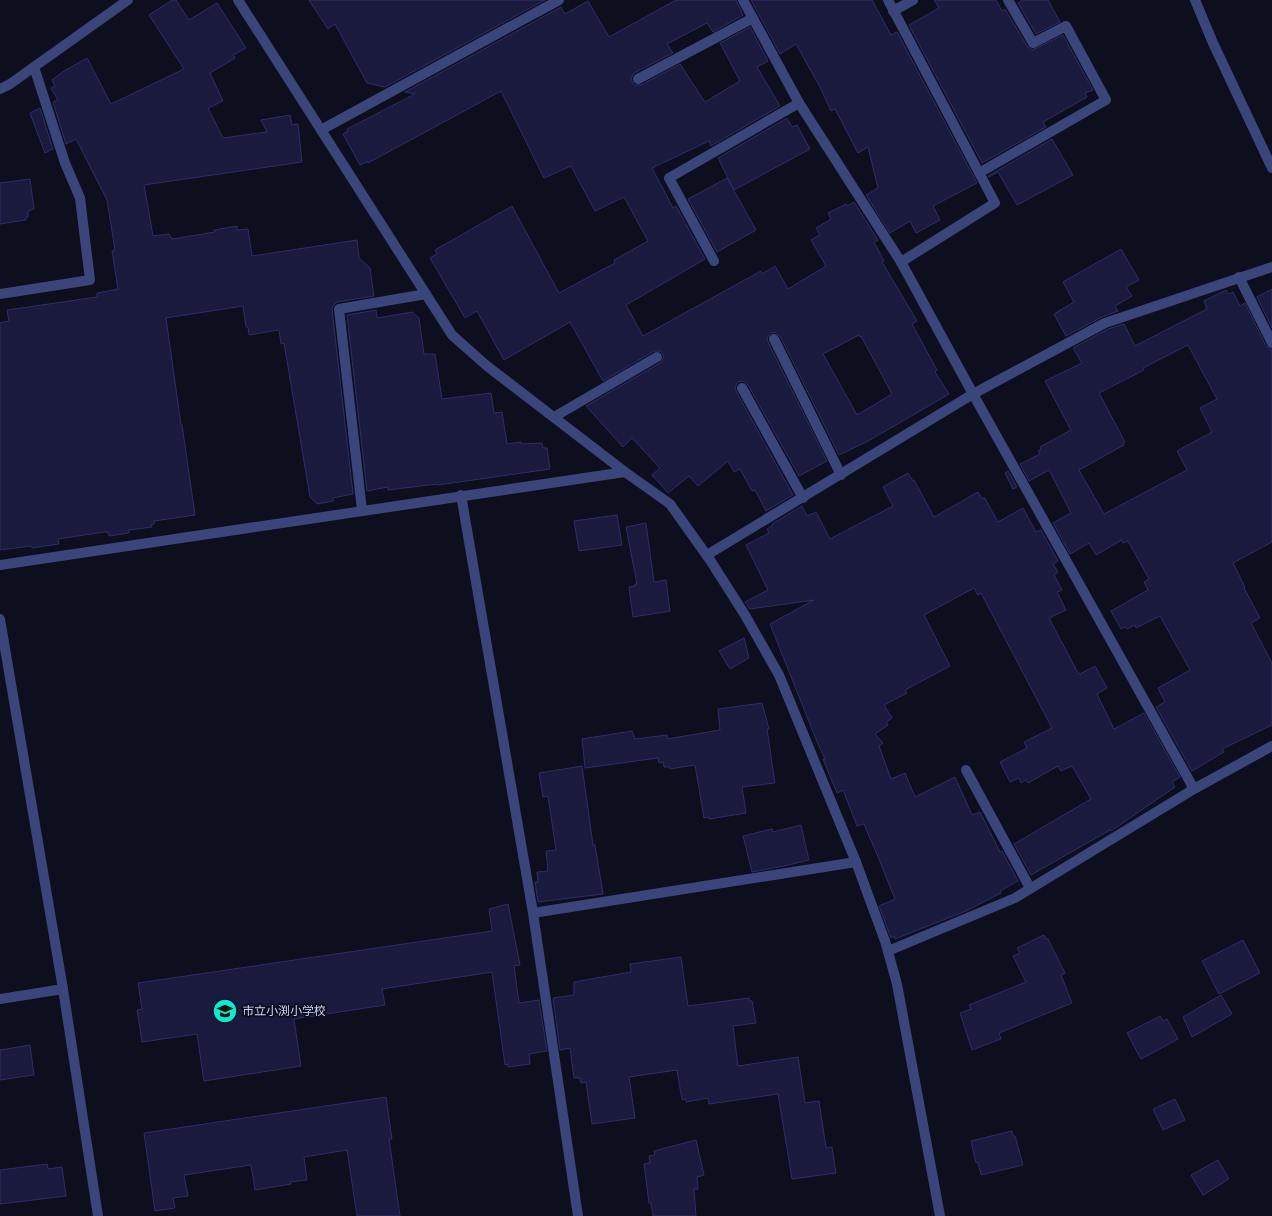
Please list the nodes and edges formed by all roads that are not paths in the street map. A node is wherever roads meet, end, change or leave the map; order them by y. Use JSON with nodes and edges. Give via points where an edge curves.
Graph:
{"nodes":[{"id":1,"x":128,"y":0,"type":"edge"},
{"id":2,"x":238,"y":0,"type":"edge"},
{"id":3,"x":559,"y":0,"type":"edge"},
{"id":4,"x":743,"y":0,"type":"edge"},
{"id":5,"x":888,"y":0,"type":"edge"},
{"id":6,"x":913,"y":0,"type":"edge"},
{"id":7,"x":1008,"y":0,"type":"edge"},
{"id":8,"x":1195,"y":0,"type":"edge"},
{"id":9,"x":893,"y":11,"type":"junction"},
{"id":10,"x":753,"y":18,"type":"junction"},
{"id":11,"x":34,"y":67,"type":"junction"},
{"id":12,"x":638,"y":79,"type":"dead end"},
{"id":13,"x":0,"y":89,"type":"edge"},
{"id":14,"x":799,"y":103,"type":"junction"},
{"id":15,"x":321,"y":130,"type":"junction"},
{"id":16,"x":1272,"y":168,"type":"edge"},
{"id":17,"x":979,"y":173,"type":"junction"},
{"id":18,"x":714,"y":261,"type":"dead end"},
{"id":19,"x":901,"y":262,"type":"junction"},
{"id":20,"x":1272,"y":267,"type":"edge"},
{"id":21,"x":1239,"y":277,"type":"junction"},
{"id":22,"x":0,"y":294,"type":"edge"},
{"id":23,"x":426,"y":294,"type":"junction"},
{"id":24,"x":774,"y":339,"type":"dead end"},
{"id":25,"x":1272,"y":342,"type":"edge"},
{"id":26,"x":657,"y":357,"type":"dead end"},
{"id":27,"x":742,"y":388,"type":"dead end"},
{"id":28,"x":972,"y":394,"type":"junction"},
{"id":29,"x":554,"y":417,"type":"junction"},
{"id":30,"x":625,"y":472,"type":"junction"},
{"id":31,"x":841,"y":475,"type":"junction"},
{"id":32,"x":461,"y":495,"type":"junction"},
{"id":33,"x":803,"y":498,"type":"junction"},
{"id":34,"x":362,"y":510,"type":"junction"},
{"id":35,"x":707,"y":555,"type":"junction"},
{"id":36,"x":0,"y":565,"type":"edge"},
{"id":37,"x":0,"y":619,"type":"edge"},
{"id":38,"x":1272,"y":746,"type":"edge"},
{"id":39,"x":966,"y":770,"type":"dead end"},
{"id":40,"x":1194,"y":789,"type":"junction"},
{"id":41,"x":856,"y":862,"type":"junction"},
{"id":42,"x":1030,"y":888,"type":"junction"},
{"id":43,"x":533,"y":913,"type":"junction"},
{"id":44,"x":888,"y":952,"type":"junction"},
{"id":45,"x":64,"y":989,"type":"junction"},
{"id":46,"x":0,"y":999,"type":"edge"},
{"id":47,"x":98,"y":1216,"type":"edge"},
{"id":48,"x":578,"y":1216,"type":"edge"},
{"id":49,"x":940,"y":1216,"type":"edge"}],
"edges":[{"from":1,"to":11,"type":"street"},
{"from":2,"to":15,"type":"street"},
{"from":3,"to":15,"type":"street"},
{"from":4,"to":10,"type":"street"},
{"from":5,"to":9,"type":"street"},
{"from":6,"to":9,"type":"street"},
{"from":7,"to":17,"type":"street","via":[[1033,43],[1066,26],[1106,100]]},
{"from":8,"to":16,"type":"street","via":[[1212,44]]},
{"from":9,"to":17,"type":"street"},
{"from":10,"to":12,"type":"street"},
{"from":10,"to":14,"type":"street"},
{"from":11,"to":13,"type":"street"},
{"from":11,"to":22,"type":"street","via":[[64,163],[80,198],[90,280]]},
{"from":14,"to":18,"type":"street","via":[[669,178]]},
{"from":14,"to":19,"type":"street"},
{"from":15,"to":23,"type":"street"},
{"from":17,"to":19,"type":"street","via":[[995,204]]},
{"from":19,"to":28,"type":"street"},
{"from":20,"to":21,"type":"street"},
{"from":21,"to":25,"type":"street"},
{"from":21,"to":28,"type":"street","via":[[1105,323]]},
{"from":23,"to":29,"type":"street","via":[[452,335]]},
{"from":23,"to":34,"type":"street","via":[[339,309]]},
{"from":24,"to":31,"type":"street"},
{"from":26,"to":29,"type":"street"},
{"from":27,"to":33,"type":"street"},
{"from":28,"to":31,"type":"street"},
{"from":28,"to":40,"type":"street"},
{"from":29,"to":30,"type":"street"},
{"from":30,"to":32,"type":"street"},
{"from":30,"to":35,"type":"street","via":[[670,504]]},
{"from":31,"to":33,"type":"street"},
{"from":32,"to":34,"type":"street"},
{"from":32,"to":43,"type":"street"},
{"from":33,"to":35,"type":"street"},
{"from":34,"to":36,"type":"street"},
{"from":35,"to":41,"type":"street","via":[[779,675]]},
{"from":37,"to":45,"type":"street"},
{"from":38,"to":40,"type":"street"},
{"from":39,"to":42,"type":"street"},
{"from":40,"to":42,"type":"street"},
{"from":41,"to":43,"type":"street"},
{"from":41,"to":44,"type":"street"},
{"from":42,"to":44,"type":"street","via":[[1015,898]]},
{"from":43,"to":48,"type":"street"},
{"from":44,"to":49,"type":"street","via":[[898,984]]},
{"from":45,"to":46,"type":"street"},
{"from":45,"to":47,"type":"street"}]}
